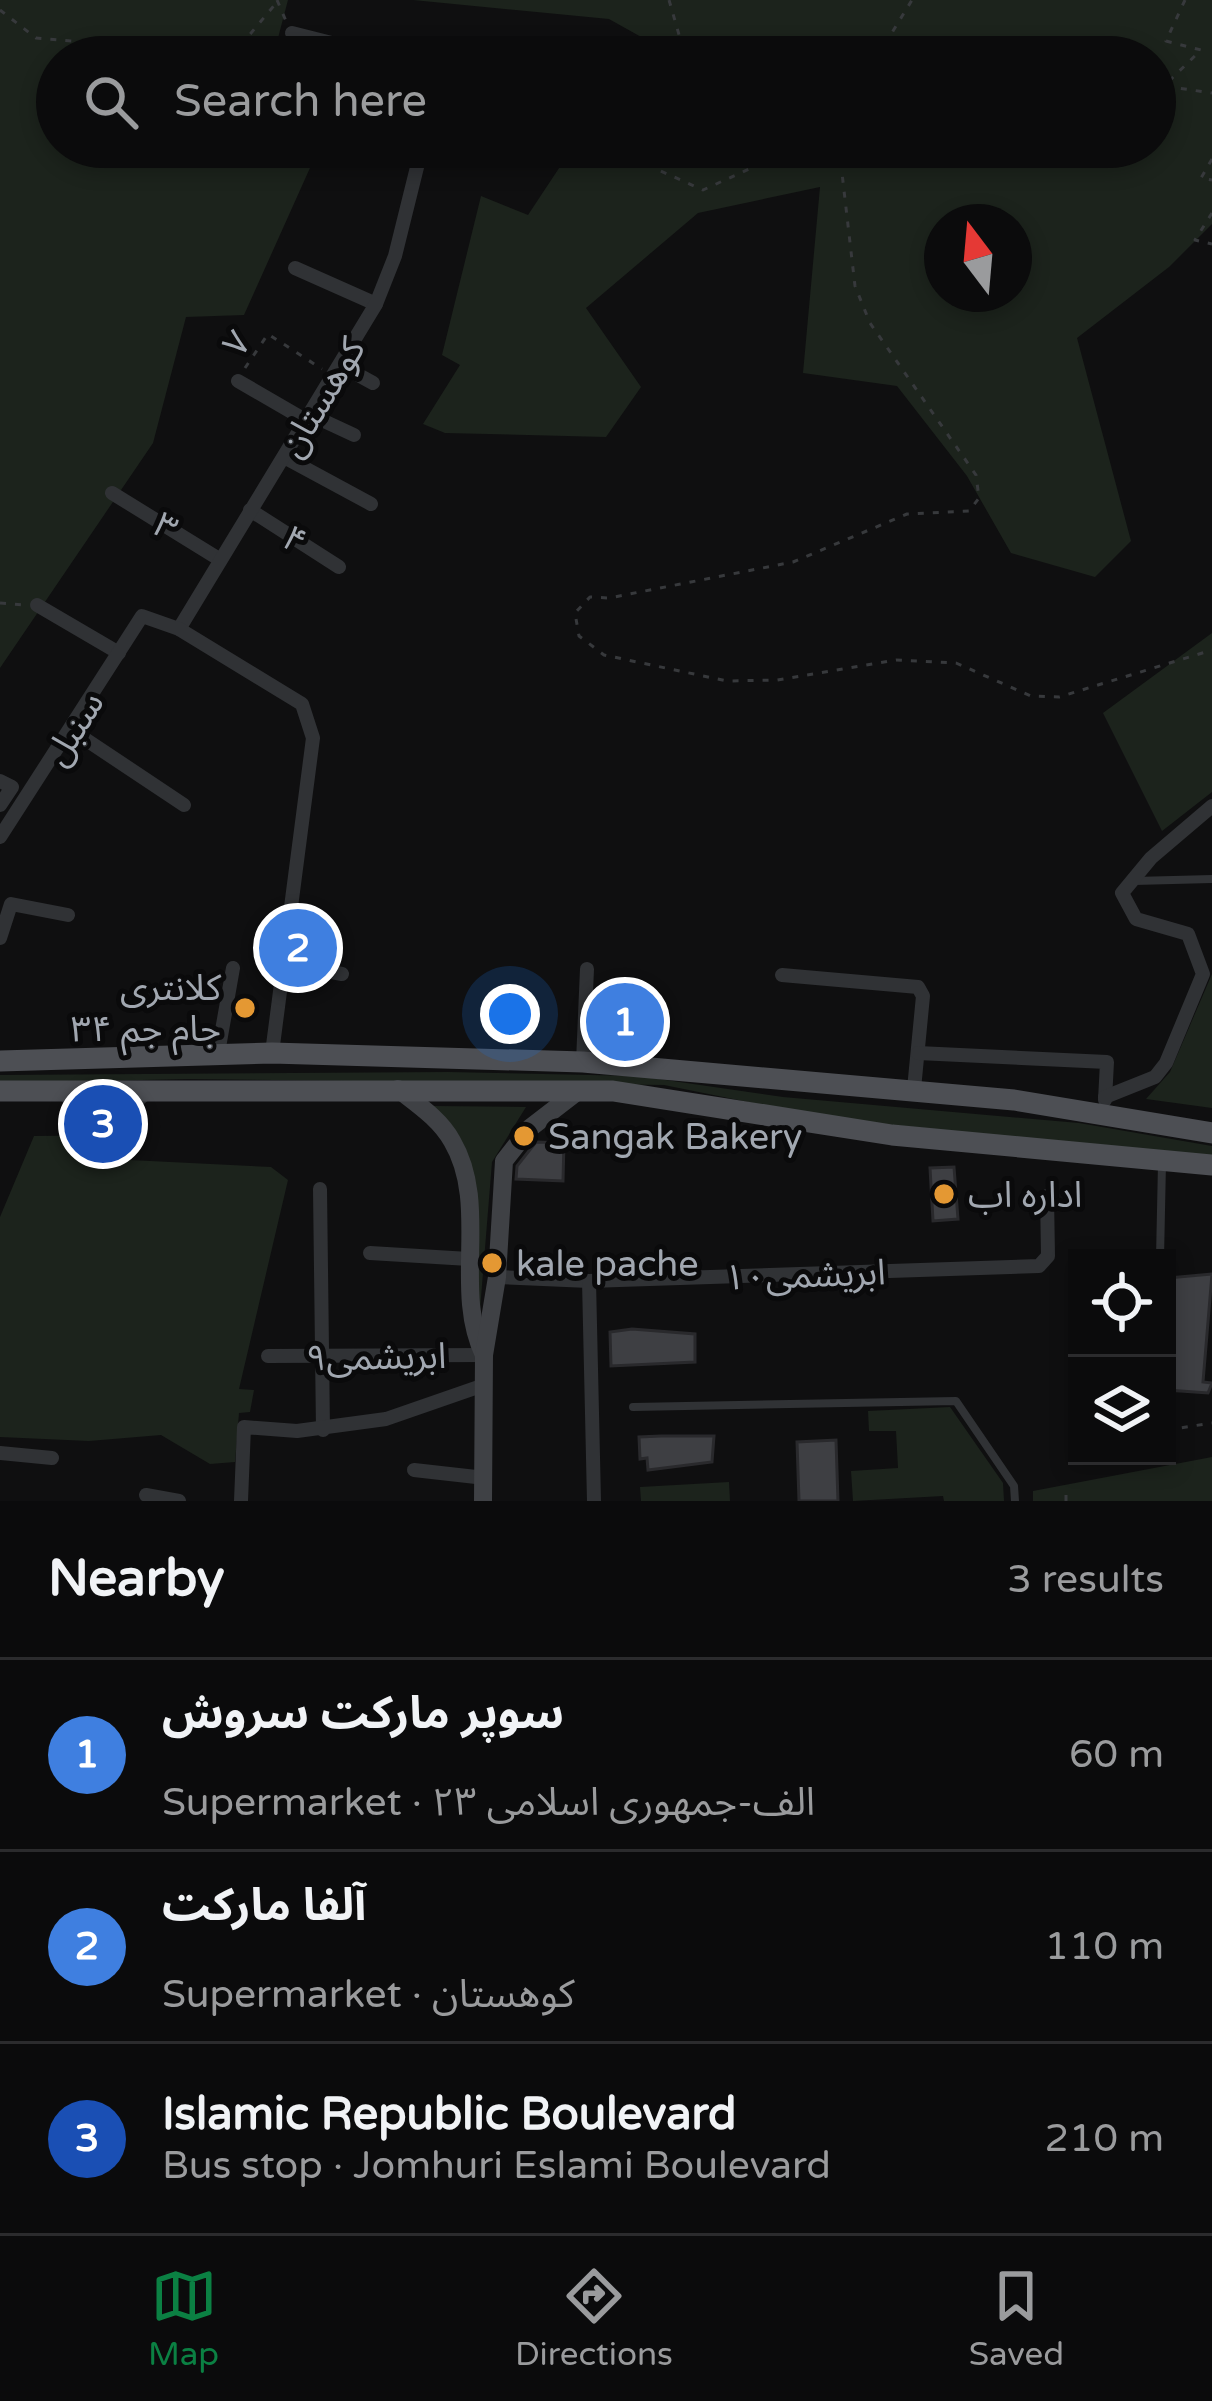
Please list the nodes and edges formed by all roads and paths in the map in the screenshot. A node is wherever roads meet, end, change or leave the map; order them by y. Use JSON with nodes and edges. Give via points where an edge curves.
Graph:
{"nodes":[{"id":1,"x":669,"y":0,"type":"edge"},
{"id":2,"x":911,"y":0,"type":"edge"},
{"id":3,"x":1185,"y":0,"type":"edge"},
{"id":4,"x":277,"y":1,"type":"edge"},
{"id":5,"x":0,"y":10,"type":"edge"},
{"id":6,"x":292,"y":33,"type":"joint"},
{"id":7,"x":248,"y":36,"type":"edge"},
{"id":8,"x":301,"y":36,"type":"edge"},
{"id":9,"x":679,"y":36,"type":"edge"},
{"id":10,"x":890,"y":36,"type":"edge"},
{"id":11,"x":1168,"y":36,"type":"edge"},
{"id":12,"x":36,"y":38,"type":"edge"},
{"id":13,"x":1176,"y":44,"type":"edge"},
{"id":14,"x":1176,"y":74,"type":"edge"},
{"id":15,"x":1176,"y":88,"type":"edge"},
{"id":16,"x":1212,"y":93,"type":"edge"},
{"id":17,"x":1212,"y":159,"type":"edge"},
{"id":18,"x":417,"y":168,"type":"edge"},
{"id":19,"x":654,"y":168,"type":"edge"},
{"id":20,"x":751,"y":168,"type":"edge"},
{"id":21,"x":841,"y":168,"type":"edge"},
{"id":22,"x":1212,"y":181,"type":"edge"},
{"id":23,"x":1212,"y":214,"type":"edge"},
{"id":24,"x":1212,"y":244,"type":"edge"},
{"id":25,"x":296,"y":268,"type":"dead end"},
{"id":26,"x":376,"y":304,"type":"junction"},
{"id":27,"x":338,"y":371,"type":"junction"},
{"id":28,"x":238,"y":381,"type":"joint"},
{"id":29,"x":374,"y":382,"type":"dead end"},
{"id":30,"x":309,"y":418,"type":"junction"},
{"id":31,"x":354,"y":435,"type":"dead end"},
{"id":32,"x":286,"y":458,"type":"junction"},
{"id":33,"x":112,"y":493,"type":"dead end"},
{"id":34,"x":371,"y":504,"type":"dead end"},
{"id":35,"x":250,"y":510,"type":"junction"},
{"id":36,"x":219,"y":559,"type":"junction"},
{"id":37,"x":339,"y":567,"type":"dead end"},
{"id":38,"x":0,"y":604,"type":"edge"},
{"id":39,"x":37,"y":605,"type":"joint"},
{"id":40,"x":178,"y":629,"type":"junction"},
{"id":41,"x":1212,"y":650,"type":"edge"},
{"id":42,"x":118,"y":653,"type":"junction"},
{"id":43,"x":73,"y":731,"type":"junction"},
{"id":44,"x":0,"y":781,"type":"edge"},
{"id":45,"x":0,"y":805,"type":"edge"},
{"id":46,"x":184,"y":805,"type":"dead end"},
{"id":47,"x":1212,"y":806,"type":"edge"},
{"id":48,"x":0,"y":837,"type":"edge"},
{"id":49,"x":1212,"y":879,"type":"edge"},
{"id":50,"x":1132,"y":880,"type":"junction"},
{"id":51,"x":68,"y":915,"type":"dead end"},
{"id":52,"x":0,"y":938,"type":"edge"},
{"id":53,"x":283,"y":963,"type":"junction"},
{"id":54,"x":233,"y":968,"type":"dead end"},
{"id":55,"x":587,"y":969,"type":"dead end"},
{"id":56,"x":342,"y":974,"type":"dead end"},
{"id":57,"x":782,"y":975,"type":"dead end"},
{"id":58,"x":918,"y":1053,"type":"junction"},
{"id":59,"x":218,"y":1054,"type":"junction"},
{"id":60,"x":272,"y":1054,"type":"junction"},
{"id":61,"x":0,"y":1061,"type":"edge"},
{"id":62,"x":583,"y":1061,"type":"junction"},
{"id":63,"x":397,"y":1088,"type":"junction"},
{"id":64,"x":914,"y":1089,"type":"junction"},
{"id":65,"x":0,"y":1091,"type":"edge"},
{"id":66,"x":578,"y":1091,"type":"junction"},
{"id":67,"x":1104,"y":1107,"type":"junction"},
{"id":68,"x":1212,"y":1132,"type":"edge"},
{"id":69,"x":1162,"y":1162,"type":"junction"},
{"id":70,"x":1212,"y":1166,"type":"edge"},
{"id":71,"x":320,"y":1189,"type":"dead end"},
{"id":72,"x":1047,"y":1196,"type":"dead end"},
{"id":73,"x":1160,"y":1249,"type":"edge"},
{"id":74,"x":370,"y":1253,"type":"dead end"},
{"id":75,"x":469,"y":1259,"type":"junction"},
{"id":76,"x":497,"y":1277,"type":"junction"},
{"id":77,"x":589,"y":1281,"type":"junction"},
{"id":78,"x":484,"y":1355,"type":"junction"},
{"id":79,"x":268,"y":1356,"type":"dead end"},
{"id":80,"x":324,"y":1358,"type":"junction"},
{"id":81,"x":484,"y":1385,"type":"junction"},
{"id":82,"x":633,"y":1407,"type":"dead end"},
{"id":83,"x":1212,"y":1423,"type":"edge"},
{"id":84,"x":1176,"y":1429,"type":"edge"},
{"id":85,"x":323,"y":1430,"type":"junction"},
{"id":86,"x":0,"y":1453,"type":"edge"},
{"id":87,"x":52,"y":1458,"type":"dead end"},
{"id":88,"x":414,"y":1470,"type":"dead end"},
{"id":89,"x":485,"y":1478,"type":"junction"},
{"id":90,"x":146,"y":1495,"type":"dead end"},
{"id":91,"x":179,"y":1501,"type":"edge"},
{"id":92,"x":241,"y":1501,"type":"edge"},
{"id":93,"x":483,"y":1501,"type":"edge"},
{"id":94,"x":594,"y":1501,"type":"edge"},
{"id":95,"x":1015,"y":1501,"type":"edge"}],
"edges":[{"from":1,"to":9,"type":"path"},
{"from":2,"to":10,"type":"path"},
{"from":3,"to":11,"type":"path"},
{"from":4,"to":6,"type":"path"},
{"from":4,"to":7,"type":"path"},
{"from":5,"to":12,"type":"path"},
{"from":6,"to":8,"type":"street"},
{"from":13,"to":14,"type":"path","via":[[1201,50]]},
{"from":15,"to":16,"type":"path"},
{"from":17,"to":22,"type":"path","via":[[1202,178]]},
{"from":18,"to":26,"type":"street","name":"کوهستان"},
{"from":19,"to":20,"type":"path","via":[[703,190]]},
{"from":21,"to":41,"type":"path","via":[[862,304],[976,475],[979,498],[969,512],[907,514],[793,562],[590,597],[575,613],[579,635],[604,655],[727,681],[896,660],[956,663],[1031,696],[1060,697]]},
{"from":23,"to":24,"type":"path","via":[[1195,240]]},
{"from":25,"to":26,"type":"street"},
{"from":26,"to":27,"type":"street","name":"کوهستان"},
{"from":27,"to":28,"type":"path","name":"۷","via":[[268,334]]},
{"from":27,"to":29,"type":"street"},
{"from":27,"to":30,"type":"street","name":"کوهستان"},
{"from":28,"to":30,"type":"street"},
{"from":30,"to":31,"type":"street"},
{"from":30,"to":32,"type":"street","name":"کوهستان"},
{"from":32,"to":34,"type":"street"},
{"from":32,"to":35,"type":"street","name":"کوهستان"},
{"from":33,"to":36,"type":"street","name":"۳"},
{"from":35,"to":36,"type":"street","name":"کوهستان"},
{"from":35,"to":37,"type":"street","name":"۴"},
{"from":36,"to":40,"type":"street","name":"کوهستان"},
{"from":38,"to":39,"type":"path"},
{"from":39,"to":42,"type":"street"},
{"from":40,"to":42,"type":"street","name":"سنبل","via":[[142,616]]},
{"from":40,"to":53,"type":"street","via":[[302,704],[311,724]]},
{"from":42,"to":43,"type":"street","name":"سنبل"},
{"from":43,"to":46,"type":"street"},
{"from":43,"to":48,"type":"street","name":"سنبل"},
{"from":44,"to":45,"type":"street","via":[[12,787]]},
{"from":47,"to":50,"type":"street"},
{"from":49,"to":50,"type":"lane"},
{"from":50,"to":67,"type":"street","via":[[1124,905],[1136,919],[1188,934],[1203,974],[1166,1063]]},
{"from":51,"to":52,"type":"street","via":[[11,904]]},
{"from":53,"to":56,"type":"street"},
{"from":53,"to":60,"type":"street"},
{"from":54,"to":59,"type":"street"},
{"from":55,"to":62,"type":"street"},
{"from":57,"to":58,"type":"street","via":[[922,991]]},
{"from":58,"to":64,"type":"street"},
{"from":58,"to":67,"type":"street","via":[[1107,1062]]},
{"from":59,"to":60,"type":"main road"},
{"from":59,"to":61,"type":"main road"},
{"from":60,"to":62,"type":"main road"},
{"from":62,"to":64,"type":"main road"},
{"from":63,"to":65,"type":"main road"},
{"from":63,"to":66,"type":"main road"},
{"from":63,"to":75,"type":"main road","via":[[444,1129],[460,1156]]},
{"from":64,"to":67,"type":"main road"},
{"from":66,"to":69,"type":"main road","via":[[653,1094],[892,1135]]},
{"from":66,"to":76,"type":"main road","via":[[506,1155]]},
{"from":67,"to":68,"type":"main road"},
{"from":69,"to":70,"type":"main road"},
{"from":69,"to":73,"type":"lane"},
{"from":71,"to":80,"type":"street"},
{"from":72,"to":77,"type":"street","name":"ابریشمی۱۰","via":[[1048,1256],[1039,1266]]},
{"from":74,"to":75,"type":"street"},
{"from":75,"to":78,"type":"main road","via":[[470,1320]]},
{"from":76,"to":77,"type":"street","name":"ابریشمی۱۰"},
{"from":76,"to":78,"type":"main road"},
{"from":77,"to":94,"type":"street"},
{"from":78,"to":80,"type":"street","name":"ابریشمی۹"},
{"from":78,"to":81,"type":"main road"},
{"from":79,"to":80,"type":"street","name":"ابریشمی۹"},
{"from":80,"to":85,"type":"street"},
{"from":81,"to":85,"type":"street","via":[[386,1419]]},
{"from":81,"to":89,"type":"main road"},
{"from":82,"to":95,"type":"lane","via":[[956,1401],[1014,1486]]},
{"from":83,"to":84,"type":"path"},
{"from":85,"to":92,"type":"street","via":[[244,1427]]},
{"from":86,"to":87,"type":"street"},
{"from":88,"to":89,"type":"street"},
{"from":89,"to":93,"type":"main road"},
{"from":90,"to":91,"type":"street"}]}
